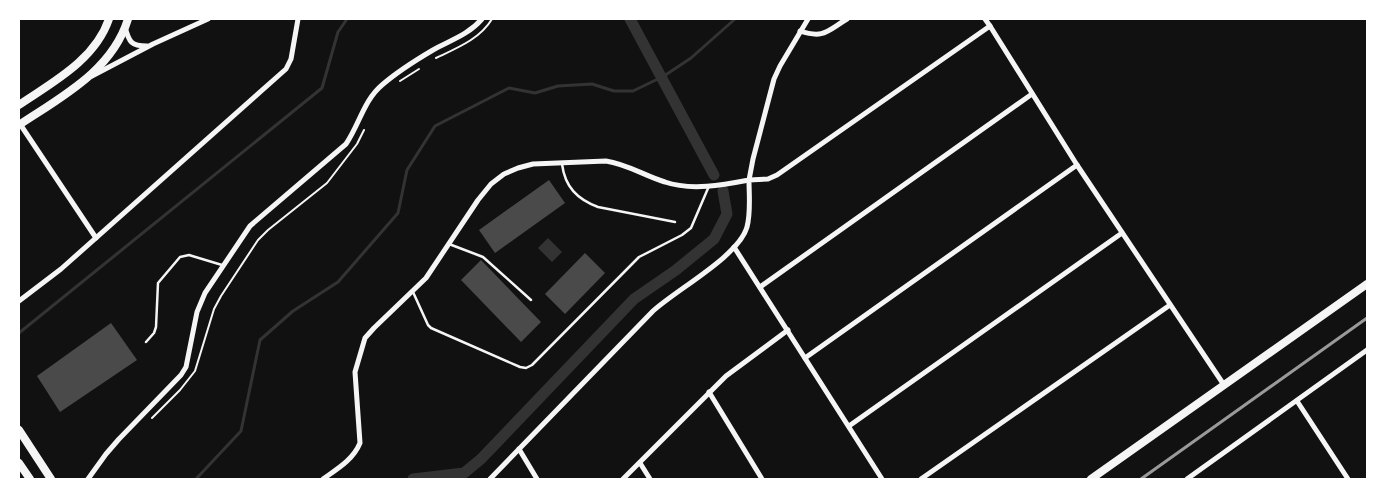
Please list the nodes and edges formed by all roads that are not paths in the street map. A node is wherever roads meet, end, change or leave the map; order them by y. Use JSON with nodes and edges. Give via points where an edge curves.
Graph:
{"nodes":[{"id":1,"x":109,"y":19,"type":"edge"},
{"id":2,"x":128,"y":19,"type":"edge"},
{"id":3,"x":208,"y":19,"type":"edge"},
{"id":4,"x":298,"y":19,"type":"edge"},
{"id":5,"x":482,"y":19,"type":"edge"},
{"id":6,"x":808,"y":19,"type":"edge"},
{"id":7,"x":847,"y":19,"type":"edge"},
{"id":8,"x":985,"y":19,"type":"edge"},
{"id":9,"x":990,"y":26,"type":"junction"},
{"id":10,"x":125,"y":27,"type":"junction"},
{"id":11,"x":800,"y":32,"type":"junction"},
{"id":12,"x":150,"y":46,"type":"junction"},
{"id":13,"x":86,"y":79,"type":"junction"},
{"id":14,"x":1032,"y":94,"type":"junction"},
{"id":15,"x":19,"y":106,"type":"edge"},
{"id":16,"x":20,"y":125,"type":"edge"},
{"id":17,"x":562,"y":162,"type":"junction"},
{"id":18,"x":1077,"y":165,"type":"junction"},
{"id":19,"x":749,"y":180,"type":"junction"},
{"id":20,"x":710,"y":185,"type":"junction"},
{"id":21,"x":675,"y":222,"type":"dead end"},
{"id":22,"x":1122,"y":233,"type":"junction"},
{"id":23,"x":96,"y":238,"type":"junction"},
{"id":24,"x":449,"y":244,"type":"junction"},
{"id":25,"x":734,"y":247,"type":"junction"},
{"id":26,"x":224,"y":265,"type":"junction"},
{"id":27,"x":1367,"y":284,"type":"edge"},
{"id":28,"x":760,"y":287,"type":"junction"},
{"id":29,"x":412,"y":292,"type":"junction"},
{"id":30,"x":531,"y":300,"type":"dead end"},
{"id":31,"x":19,"y":301,"type":"edge"},
{"id":32,"x":1170,"y":305,"type":"junction"},
{"id":33,"x":788,"y":330,"type":"junction"},
{"id":34,"x":146,"y":342,"type":"dead end"},
{"id":35,"x":1367,"y":350,"type":"edge"},
{"id":36,"x":805,"y":358,"type":"junction"},
{"id":37,"x":1224,"y":386,"type":"junction"},
{"id":38,"x":710,"y":392,"type":"junction"},
{"id":39,"x":1297,"y":401,"type":"junction"},
{"id":40,"x":848,"y":426,"type":"junction"},
{"id":41,"x":19,"y":430,"type":"edge"},
{"id":42,"x":519,"y":449,"type":"junction"},
{"id":43,"x":19,"y":463,"type":"edge"},
{"id":44,"x":640,"y":463,"type":"junction"},
{"id":45,"x":30,"y":479,"type":"edge"},
{"id":46,"x":51,"y":479,"type":"edge"},
{"id":47,"x":88,"y":479,"type":"edge"},
{"id":48,"x":323,"y":479,"type":"edge"},
{"id":49,"x":490,"y":479,"type":"edge"},
{"id":50,"x":538,"y":479,"type":"edge"},
{"id":51,"x":623,"y":479,"type":"edge"},
{"id":52,"x":650,"y":479,"type":"edge"},
{"id":53,"x":762,"y":479,"type":"edge"},
{"id":54,"x":882,"y":479,"type":"edge"},
{"id":55,"x":921,"y":479,"type":"edge"},
{"id":56,"x":1092,"y":479,"type":"edge"},
{"id":57,"x":1187,"y":479,"type":"edge"},
{"id":58,"x":1348,"y":479,"type":"edge"}],
"edges":[{"from":1,"to":15,"type":"main road","via":[[86,56]]},
{"from":2,"to":10,"type":"main road"},
{"from":3,"to":12,"type":"street"},
{"from":4,"to":23,"type":"street","via":[[292,59],[286,69]]},
{"from":5,"to":26,"type":"street","via":[[464,35],[434,50],[376,90],[346,144],[250,226]]},
{"from":6,"to":11,"type":"street"},
{"from":7,"to":11,"type":"street","via":[[816,36]]},
{"from":8,"to":9,"type":"street"},
{"from":9,"to":14,"type":"street"},
{"from":9,"to":19,"type":"street","via":[[777,175]]},
{"from":10,"to":12,"type":"street","via":[[132,43]]},
{"from":10,"to":13,"type":"main road","via":[[110,55]]},
{"from":11,"to":19,"type":"street","via":[[774,79]]},
{"from":12,"to":13,"type":"street"},
{"from":13,"to":16,"type":"main road"},
{"from":14,"to":18,"type":"street"},
{"from":14,"to":28,"type":"street"},
{"from":16,"to":23,"type":"street"},
{"from":17,"to":20,"type":"street","via":[[606,161],[666,182]]},
{"from":17,"to":21,"type":"lane","via":[[567,183],[575,195],[587,203]]},
{"from":17,"to":24,"type":"street","via":[[533,164],[504,174],[478,200]]},
{"from":18,"to":22,"type":"street"},
{"from":18,"to":36,"type":"street"},
{"from":19,"to":20,"type":"street"},
{"from":19,"to":25,"type":"street","via":[[746,228]]},
{"from":20,"to":29,"type":"lane","via":[[691,228],[640,257],[526,368],[432,328]]},
{"from":22,"to":32,"type":"street"},
{"from":22,"to":40,"type":"street"},
{"from":23,"to":31,"type":"street"},
{"from":24,"to":29,"type":"street","via":[[426,278]]},
{"from":24,"to":30,"type":"lane","via":[[483,257]]},
{"from":25,"to":28,"type":"street"},
{"from":25,"to":42,"type":"street","via":[[653,311]]},
{"from":26,"to":34,"type":"lane","via":[[189,254],[180,257],[158,283],[156,327]]},
{"from":26,"to":47,"type":"street","via":[[200,303],[186,368],[119,439]]},
{"from":27,"to":37,"type":"main road"},
{"from":28,"to":33,"type":"street"},
{"from":29,"to":48,"type":"street","via":[[365,338],[355,372],[360,443],[346,462]]},
{"from":32,"to":37,"type":"street"},
{"from":32,"to":55,"type":"street"},
{"from":33,"to":36,"type":"street"},
{"from":33,"to":38,"type":"street","via":[[736,367]]},
{"from":35,"to":39,"type":"street"},
{"from":36,"to":40,"type":"street"},
{"from":37,"to":56,"type":"main road"},
{"from":38,"to":44,"type":"street"},
{"from":38,"to":53,"type":"street"},
{"from":39,"to":57,"type":"street"},
{"from":39,"to":58,"type":"street"},
{"from":40,"to":54,"type":"street"},
{"from":41,"to":46,"type":"main road"},
{"from":42,"to":49,"type":"street"},
{"from":42,"to":50,"type":"street"},
{"from":43,"to":45,"type":"main road"},
{"from":44,"to":51,"type":"street"},
{"from":44,"to":52,"type":"street"}]}
